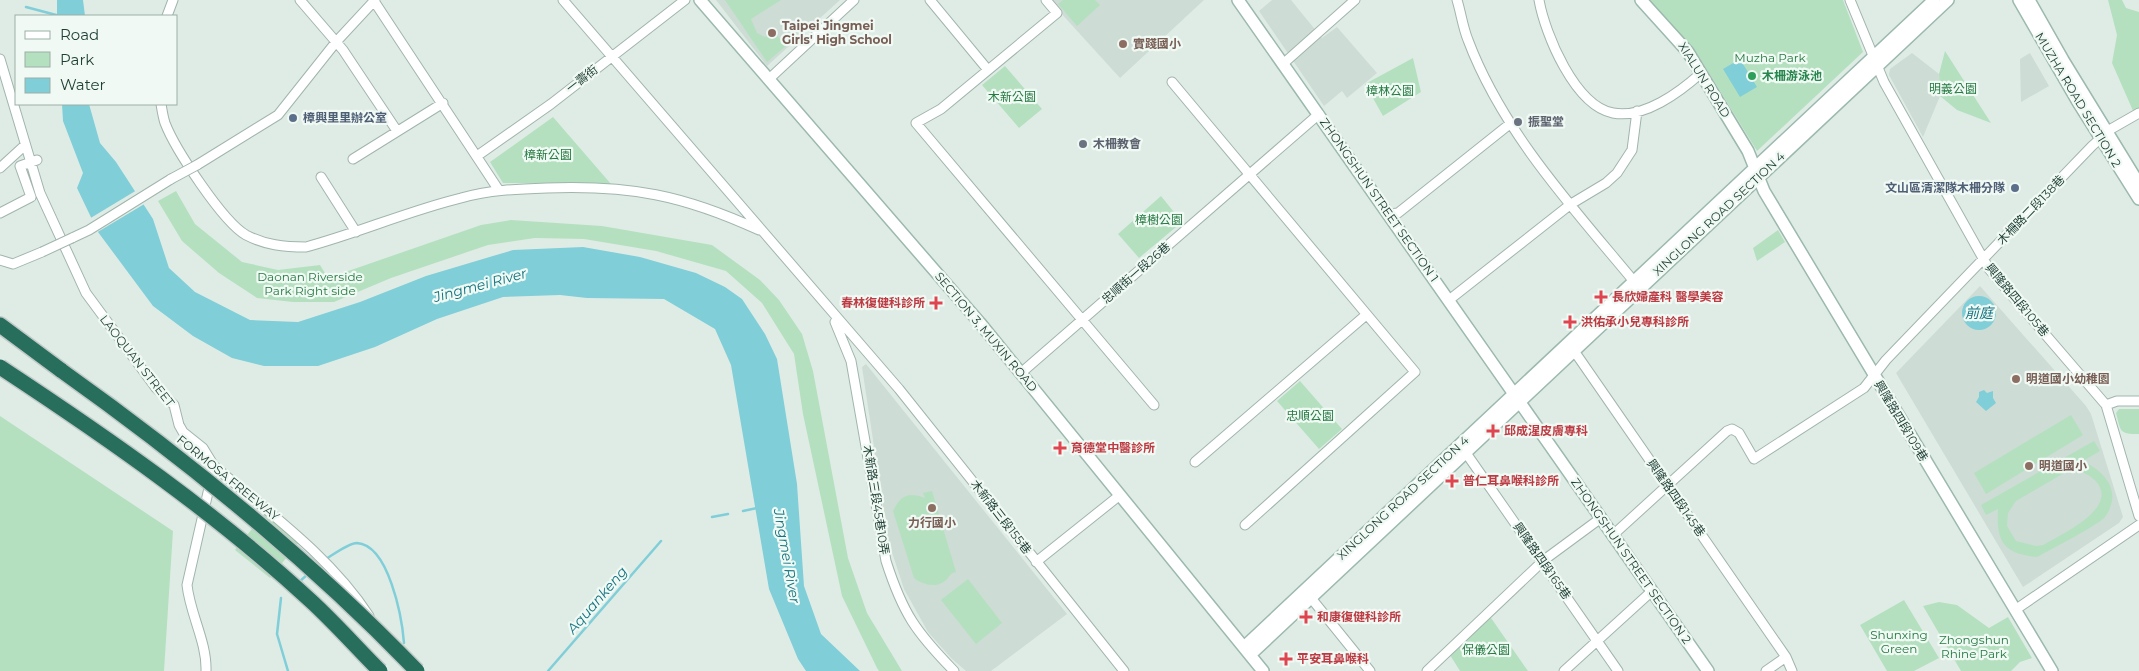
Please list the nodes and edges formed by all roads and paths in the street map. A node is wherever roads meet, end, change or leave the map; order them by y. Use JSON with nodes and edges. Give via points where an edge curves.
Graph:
{"nodes":[{"id":1,"x":173,"y":0,"type":"edge"},
{"id":2,"x":300,"y":0,"type":"edge"},
{"id":3,"x":563,"y":0,"type":"edge"},
{"id":4,"x":685,"y":0,"type":"edge"},
{"id":5,"x":700,"y":0,"type":"edge"},
{"id":6,"x":854,"y":0,"type":"edge"},
{"id":7,"x":930,"y":0,"type":"edge"},
{"id":8,"x":1046,"y":0,"type":"edge"},
{"id":9,"x":1238,"y":0,"type":"edge"},
{"id":10,"x":1355,"y":0,"type":"edge"},
{"id":11,"x":1457,"y":0,"type":"edge"},
{"id":12,"x":1641,"y":0,"type":"edge"},
{"id":13,"x":1850,"y":0,"type":"edge"},
{"id":14,"x":1934,"y":0,"type":"edge"},
{"id":15,"x":1948,"y":0,"type":"edge"},
{"id":16,"x":2019,"y":0,"type":"edge"},
{"id":17,"x":2029,"y":0,"type":"edge"},
{"id":18,"x":374,"y":1,"type":"edge"},
{"id":19,"x":1539,"y":1,"type":"edge"},
{"id":20,"x":167,"y":15,"type":"edge"},
{"id":21,"x":336,"y":42,"type":"junction"},
{"id":22,"x":610,"y":57,"type":"junction"},
{"id":23,"x":0,"y":59,"type":"edge"},
{"id":24,"x":1875,"y":62,"type":"junction"},
{"id":25,"x":1284,"y":63,"type":"junction"},
{"id":26,"x":988,"y":70,"type":"junction"},
{"id":27,"x":1701,"y":73,"type":"junction"},
{"id":28,"x":769,"y":79,"type":"junction"},
{"id":29,"x":1172,"y":82,"type":"dead end"},
{"id":30,"x":443,"y":103,"type":"junction"},
{"id":31,"x":161,"y":105,"type":"edge"},
{"id":32,"x":1637,"y":111,"type":"junction"},
{"id":33,"x":2139,"y":113,"type":"edge"},
{"id":34,"x":1319,"y":114,"type":"junction"},
{"id":35,"x":1510,"y":123,"type":"junction"},
{"id":36,"x":397,"y":131,"type":"junction"},
{"id":37,"x":2103,"y":136,"type":"junction"},
{"id":38,"x":24,"y":146,"type":"junction"},
{"id":39,"x":477,"y":156,"type":"junction"},
{"id":40,"x":353,"y":159,"type":"dead end"},
{"id":41,"x":33,"y":162,"type":"junction"},
{"id":42,"x":0,"y":168,"type":"edge"},
{"id":43,"x":1757,"y":173,"type":"junction"},
{"id":44,"x":1249,"y":174,"type":"junction"},
{"id":45,"x":321,"y":177,"type":"dead end"},
{"id":46,"x":2139,"y":184,"type":"edge"},
{"id":47,"x":498,"y":189,"type":"junction"},
{"id":48,"x":2139,"y":199,"type":"edge"},
{"id":49,"x":1571,"y":204,"type":"junction"},
{"id":50,"x":0,"y":213,"type":"edge"},
{"id":51,"x":1389,"y":214,"type":"junction"},
{"id":52,"x":356,"y":232,"type":"junction"},
{"id":53,"x":764,"y":234,"type":"junction"},
{"id":54,"x":0,"y":260,"type":"edge"},
{"id":55,"x":1983,"y":260,"type":"junction"},
{"id":56,"x":1637,"y":285,"type":"junction"},
{"id":57,"x":1449,"y":300,"type":"junction"},
{"id":58,"x":829,"y":309,"type":"junction"},
{"id":59,"x":1366,"y":315,"type":"junction"},
{"id":60,"x":1082,"y":320,"type":"junction"},
{"id":61,"x":0,"y":325,"type":"edge"},
{"id":62,"x":0,"y":333,"type":"edge"},
{"id":63,"x":1560,"y":351,"type":"junction"},
{"id":64,"x":1574,"y":351,"type":"junction"},
{"id":65,"x":0,"y":367,"type":"edge"},
{"id":66,"x":62,"y":370,"type":"junction"},
{"id":67,"x":1021,"y":373,"type":"junction"},
{"id":68,"x":1874,"y":375,"type":"junction"},
{"id":69,"x":1517,"y":398,"type":"junction"},
{"id":70,"x":2139,"y":402,"type":"edge"},
{"id":71,"x":1154,"y":405,"type":"dead end"},
{"id":72,"x":2106,"y":405,"type":"junction"},
{"id":73,"x":1466,"y":452,"type":"junction"},
{"id":74,"x":1195,"y":462,"type":"dead end"},
{"id":75,"x":214,"y":466,"type":"junction"},
{"id":76,"x":1667,"y":485,"type":"junction"},
{"id":77,"x":1120,"y":495,"type":"junction"},
{"id":78,"x":2139,"y":516,"type":"edge"},
{"id":79,"x":1601,"y":518,"type":"junction"},
{"id":80,"x":1246,"y":525,"type":"dead end"},
{"id":81,"x":2139,"y":525,"type":"edge"},
{"id":82,"x":1613,"y":535,"type":"junction"},
{"id":83,"x":1543,"y":561,"type":"junction"},
{"id":84,"x":1036,"y":562,"type":"junction"},
{"id":85,"x":1652,"y":591,"type":"junction"},
{"id":86,"x":1311,"y":598,"type":"junction"},
{"id":87,"x":2015,"y":610,"type":"junction"},
{"id":88,"x":1596,"y":640,"type":"junction"},
{"id":89,"x":1247,"y":651,"type":"junction"},
{"id":90,"x":1786,"y":657,"type":"junction"},
{"id":91,"x":206,"y":671,"type":"edge"},
{"id":92,"x":380,"y":671,"type":"edge"},
{"id":93,"x":417,"y":671,"type":"edge"},
{"id":94,"x":423,"y":671,"type":"edge"},
{"id":95,"x":954,"y":671,"type":"edge"},
{"id":96,"x":1124,"y":671,"type":"edge"},
{"id":97,"x":1264,"y":671,"type":"edge"},
{"id":98,"x":1370,"y":671,"type":"edge"},
{"id":99,"x":1427,"y":671,"type":"edge"},
{"id":100,"x":1564,"y":671,"type":"edge"},
{"id":101,"x":1618,"y":671,"type":"edge"},
{"id":102,"x":1708,"y":671,"type":"edge"},
{"id":103,"x":1766,"y":671,"type":"edge"},
{"id":104,"x":1792,"y":671,"type":"edge"},
{"id":105,"x":2052,"y":671,"type":"edge"}],
"edges":[{"from":1,"to":20,"type":"street"},
{"from":2,"to":21,"type":"street"},
{"from":3,"to":22,"type":"street","name":"木新路三段155巷"},
{"from":4,"to":22,"type":"street","name":"一壽街"},
{"from":5,"to":28,"type":"main road","name":"SECTION 3, MUXIN ROAD"},
{"from":6,"to":28,"type":"street"},
{"from":7,"to":26,"type":"street"},
{"from":8,"to":26,"type":"street","via":[[1057,12]]},
{"from":9,"to":25,"type":"main road","name":"ZHONGSHUN STREET SECTION 1"},
{"from":10,"to":25,"type":"street"},
{"from":11,"to":35,"type":"street","via":[[1468,40]]},
{"from":12,"to":27,"type":"main road","name":"XIALUN ROAD","via":[[1680,41]]},
{"from":13,"to":24,"type":"street","name":"興隆路四段105巷"},
{"from":14,"to":24,"type":"main road","name":"XINGLONG ROAD SECTION 4"},
{"from":15,"to":24,"type":"main road","name":"XINGLONG ROAD SECTION 4"},
{"from":16,"to":37,"type":"main road","name":"MUZHA ROAD SECTION 2"},
{"from":17,"to":37,"type":"main road","name":"MUZHA ROAD SECTION 2"},
{"from":18,"to":21,"type":"street"},
{"from":18,"to":30,"type":"street"},
{"from":19,"to":32,"type":"street","via":[[1555,52],[1590,100],[1613,113]]},
{"from":21,"to":36,"type":"street"},
{"from":21,"to":54,"type":"street","bridge":true,"via":[[278,115],[89,230],[13,264]]},
{"from":22,"to":39,"type":"street","name":"一壽街"},
{"from":22,"to":53,"type":"street","name":"木新路三段155巷"},
{"from":23,"to":38,"type":"street","name":"LAOQUAN STREET"},
{"from":24,"to":43,"type":"main road","name":"XINGLONG ROAD SECTION 4"},
{"from":24,"to":55,"type":"street","name":"興隆路四段105巷"},
{"from":25,"to":34,"type":"main road","name":"ZHONGSHUN STREET SECTION 1"},
{"from":26,"to":60,"type":"street","via":[[941,109],[916,122]]},
{"from":27,"to":32,"type":"street","via":[[1667,100]]},
{"from":27,"to":43,"type":"main road","name":"XIALUN ROAD","via":[[1748,151]]},
{"from":28,"to":67,"type":"main road","name":"SECTION 3, MUXIN ROAD"},
{"from":29,"to":44,"type":"street"},
{"from":30,"to":36,"type":"street"},
{"from":30,"to":39,"type":"street"},
{"from":31,"to":52,"type":"street","via":[[165,122],[186,161],[227,219],[244,234],[263,243],[306,248]]},
{"from":32,"to":49,"type":"street","via":[[1635,140],[1624,164],[1606,183]]},
{"from":33,"to":37,"type":"street","name":"木柵路二段138巷"},
{"from":34,"to":44,"type":"street","name":"忠順街一段26巷"},
{"from":34,"to":51,"type":"main road","name":"ZHONGSHUN STREET SECTION 1"},
{"from":35,"to":49,"type":"street"},
{"from":35,"to":51,"type":"street","via":[[1398,213]]},
{"from":36,"to":40,"type":"street"},
{"from":37,"to":46,"type":"main road","name":"MUZHA ROAD SECTION 2"},
{"from":37,"to":48,"type":"main road","name":"MUZHA ROAD SECTION 2"},
{"from":37,"to":55,"type":"street","name":"木柵路二段138巷"},
{"from":38,"to":41,"type":"street","name":"LAOQUAN STREET"},
{"from":38,"to":42,"type":"street"},
{"from":39,"to":47,"type":"street"},
{"from":41,"to":50,"type":"street","via":[[20,166],[31,197]]},
{"from":41,"to":75,"type":"street","name":"LAOQUAN STREET","via":[[47,211],[86,293],[156,388],[174,405],[179,425],[203,448]]},
{"from":43,"to":56,"type":"main road","name":"XINGLONG ROAD SECTION 4"},
{"from":43,"to":68,"type":"main road","name":"興隆路四段109巷","via":[[1764,191]]},
{"from":44,"to":59,"type":"street"},
{"from":44,"to":60,"type":"street","name":"忠順街一段26巷"},
{"from":45,"to":52,"type":"street"},
{"from":47,"to":52,"type":"street","via":[[459,198]]},
{"from":47,"to":53,"type":"street","via":[[588,186],[646,191],[708,207]]},
{"from":49,"to":56,"type":"street"},
{"from":49,"to":57,"type":"street"},
{"from":51,"to":57,"type":"main road","name":"ZHONGSHUN STREET SECTION 1"},
{"from":53,"to":58,"type":"street","name":"木新路三段155巷"},
{"from":55,"to":68,"type":"street","name":"木柵路二段138巷"},
{"from":55,"to":72,"type":"street","name":"興隆路四段105巷"},
{"from":56,"to":63,"type":"main road","name":"XINGLONG ROAD SECTION 4"},
{"from":56,"to":64,"type":"main road","name":"XINGLONG ROAD SECTION 4"},
{"from":57,"to":69,"type":"main road","name":"ZHONGSHUN STREET SECTION 1"},
{"from":58,"to":84,"type":"street","name":"木新路三段155巷","via":[[899,389]]},
{"from":58,"to":95,"type":"street","name":"木新路三段45巷10弄","via":[[851,361],[886,561],[896,592],[922,638]]},
{"from":59,"to":74,"type":"street"},
{"from":59,"to":80,"type":"street","via":[[1415,372]]},
{"from":60,"to":67,"type":"street","name":"忠順街一段26巷"},
{"from":60,"to":71,"type":"street"},
{"from":61,"to":66,"type":"highway"},
{"from":62,"to":66,"type":"highway","name":"FORMOSA FREEWAY"},
{"from":63,"to":64,"type":"street"},
{"from":63,"to":69,"type":"main road","name":"XINGLONG ROAD SECTION 4"},
{"from":64,"to":69,"type":"main road","name":"XINGLONG ROAD SECTION 4"},
{"from":64,"to":76,"type":"street","name":"興隆路四段145巷"},
{"from":65,"to":92,"type":"highway","bridge":true,"via":[[81,420],[216,521],[311,601]]},
{"from":66,"to":93,"type":"highway","name":"FORMOSA FREEWAY","bridge":true,"via":[[147,431],[277,537]]},
{"from":67,"to":77,"type":"main road","name":"SECTION 3, MUXIN ROAD"},
{"from":68,"to":76,"type":"street","name":"木柵路二段138巷","via":[[1864,388],[1754,459],[1739,433],[1732,429],[1726,431]]},
{"from":68,"to":87,"type":"main road","name":"興隆路四段109巷"},
{"from":69,"to":73,"type":"main road","name":"XINGLONG ROAD SECTION 4"},
{"from":69,"to":79,"type":"main road","name":"ZHONGSHUN STREET SECTION 2"},
{"from":69,"to":89,"type":"main road","name":"XINGLONG ROAD SECTION 4"},
{"from":70,"to":72,"type":"street","via":[[2117,401]]},
{"from":72,"to":78,"type":"street","name":"興隆路四段105巷"},
{"from":73,"to":83,"type":"street","name":"興隆路四段165巷"},
{"from":73,"to":86,"type":"main road","name":"XINGLONG ROAD SECTION 4"},
{"from":75,"to":91,"type":"street","via":[[188,586]]},
{"from":75,"to":94,"type":"street","name":"LAOQUAN STREET","via":[[315,552],[354,593],[369,616]]},
{"from":76,"to":82,"type":"street"},
{"from":76,"to":90,"type":"street","name":"興隆路四段145巷"},
{"from":77,"to":84,"type":"street","name":"木新路三段155巷"},
{"from":77,"to":89,"type":"main road","name":"SECTION 3, MUXIN ROAD"},
{"from":79,"to":82,"type":"main road","name":"ZHONGSHUN STREET SECTION 2"},
{"from":79,"to":83,"type":"street"},
{"from":81,"to":87,"type":"street"},
{"from":82,"to":85,"type":"main road","name":"ZHONGSHUN STREET SECTION 2"},
{"from":83,"to":88,"type":"street","name":"興隆路四段165巷"},
{"from":83,"to":99,"type":"street"},
{"from":84,"to":96,"type":"street"},
{"from":85,"to":88,"type":"street"},
{"from":85,"to":102,"type":"main road","name":"ZHONGSHUN STREET SECTION 2"},
{"from":86,"to":89,"type":"main road","name":"XINGLONG ROAD SECTION 4"},
{"from":86,"to":98,"type":"street"},
{"from":87,"to":105,"type":"main road","name":"興隆路四段109巷"},
{"from":88,"to":100,"type":"street"},
{"from":88,"to":101,"type":"street","name":"興隆路四段165巷"},
{"from":89,"to":97,"type":"main road","name":"SECTION 3, MUXIN ROAD"},
{"from":90,"to":103,"type":"street"},
{"from":90,"to":104,"type":"street","name":"興隆路四段145巷"}]}
